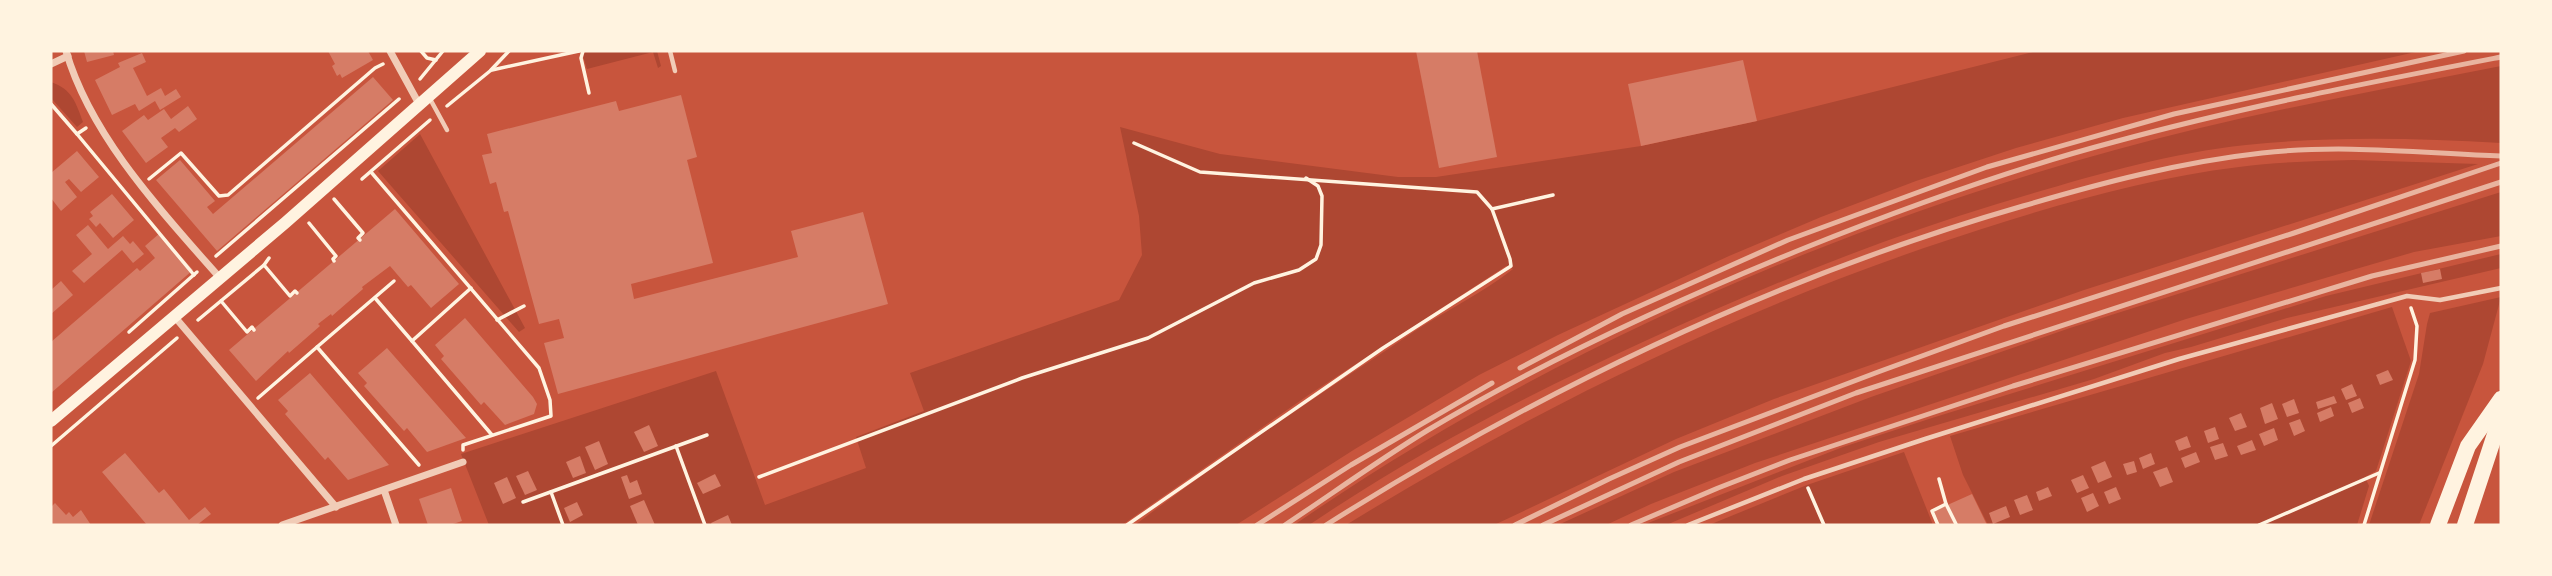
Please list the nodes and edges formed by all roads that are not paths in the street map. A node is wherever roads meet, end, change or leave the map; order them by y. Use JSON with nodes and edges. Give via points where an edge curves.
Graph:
{"nodes":[{"id":1,"x":480,"y":51,"type":"edge"},
{"id":2,"x":670,"y":51,"type":"edge"},
{"id":3,"x":67,"y":53,"type":"edge"},
{"id":4,"x":392,"y":54,"type":"edge"},
{"id":5,"x":51,"y":64,"type":"edge"},
{"id":6,"x":675,"y":71,"type":"dead end"},
{"id":7,"x":424,"y":100,"type":"junction"},
{"id":8,"x":447,"y":130,"type":"dead end"},
{"id":9,"x":220,"y":278,"type":"junction"},
{"id":10,"x":2501,"y":288,"type":"edge"},
{"id":11,"x":174,"y":316,"type":"junction"},
{"id":12,"x":2501,"y":399,"type":"edge"},
{"id":13,"x":2501,"y":416,"type":"edge"},
{"id":14,"x":51,"y":421,"type":"edge"},
{"id":15,"x":463,"y":462,"type":"road end"},
{"id":16,"x":384,"y":490,"type":"junction"},
{"id":17,"x":336,"y":506,"type":"junction"},
{"id":18,"x":282,"y":525,"type":"edge"},
{"id":19,"x":396,"y":525,"type":"edge"},
{"id":20,"x":1688,"y":525,"type":"edge"},
{"id":21,"x":2438,"y":525,"type":"edge"},
{"id":22,"x":2465,"y":525,"type":"edge"}],
"edges":[{"from":1,"to":7,"type":"main road"},
{"from":2,"to":6,"type":"lane"},
{"from":3,"to":5,"type":"street"},
{"from":3,"to":9,"type":"street","via":[[97,121],[119,155]]},
{"from":4,"to":7,"type":"street","via":[[410,89]]},
{"from":7,"to":8,"type":"lane"},
{"from":7,"to":9,"type":"main road"},
{"from":9,"to":11,"type":"main road"},
{"from":10,"to":20,"type":"lane","via":[[2440,300],[2407,296],[2179,359],[1804,479]]},
{"from":11,"to":14,"type":"main road"},
{"from":11,"to":17,"type":"street"},
{"from":12,"to":21,"type":"highway","via":[[2468,446]]},
{"from":13,"to":22,"type":"highway"},
{"from":15,"to":16,"type":"street"},
{"from":16,"to":17,"type":"street"},
{"from":16,"to":19,"type":"street"},
{"from":17,"to":18,"type":"street"}]}
